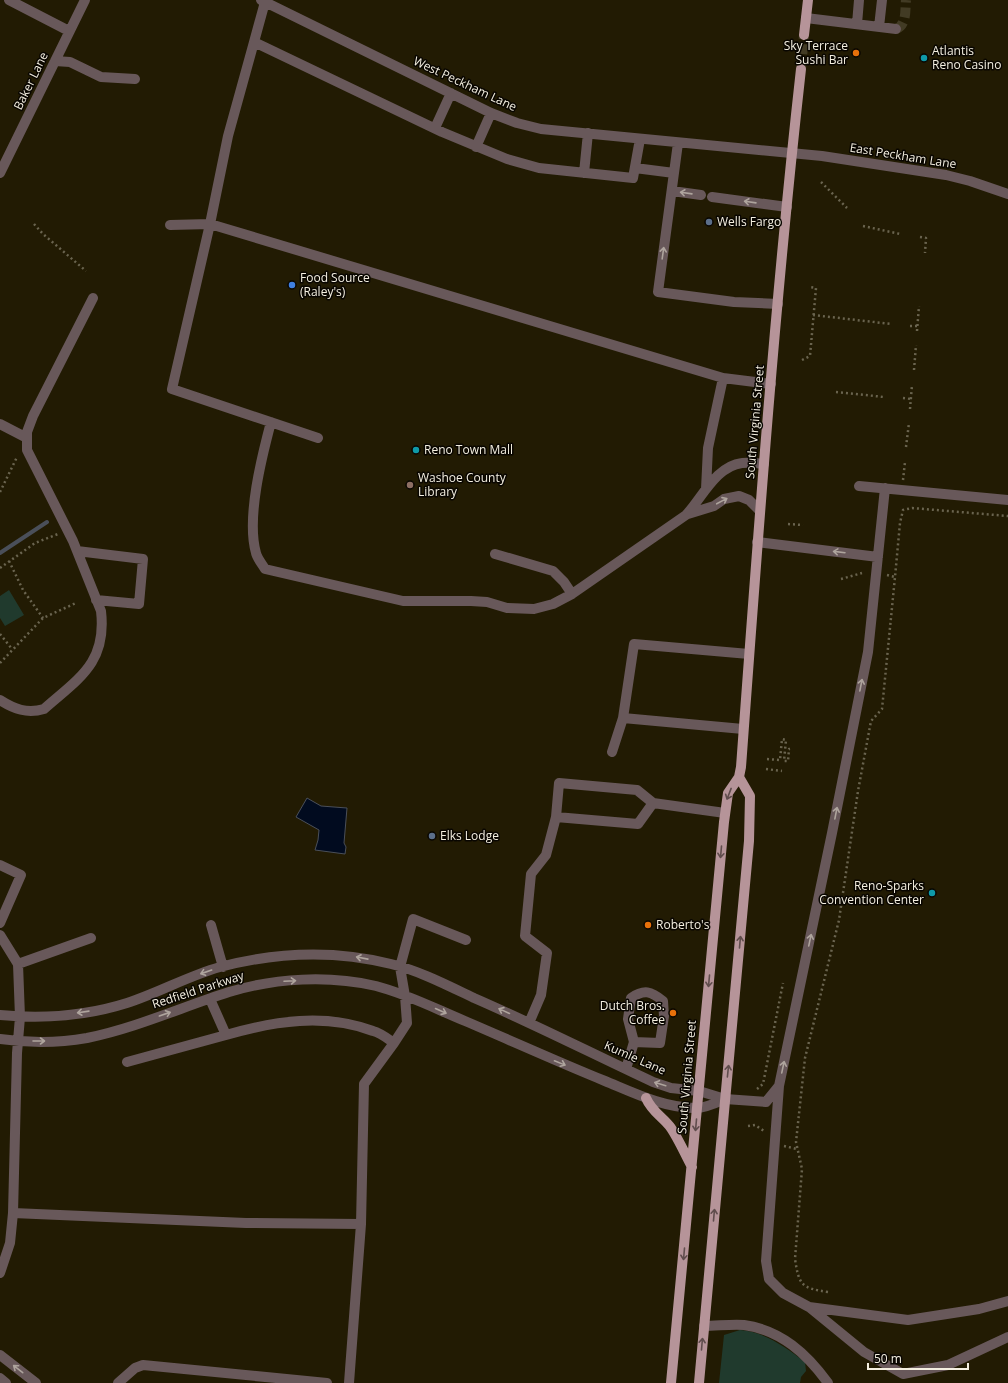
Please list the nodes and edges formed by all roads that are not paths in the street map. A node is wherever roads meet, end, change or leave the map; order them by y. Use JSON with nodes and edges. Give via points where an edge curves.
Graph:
{"nodes":[{"id":1,"x":9,"y":0,"type":"edge"},
{"id":2,"x":85,"y":0,"type":"edge"},
{"id":3,"x":808,"y":0,"type":"edge"},
{"id":4,"x":859,"y":0,"type":"edge"},
{"id":5,"x":882,"y":0,"type":"edge"},
{"id":6,"x":263,"y":1,"type":"edge"},
{"id":7,"x":806,"y":18,"type":"junction"},
{"id":8,"x":856,"y":24,"type":"junction"},
{"id":9,"x":879,"y":27,"type":"junction"},
{"id":10,"x":896,"y":29,"type":"dead end"},
{"id":11,"x":69,"y":31,"type":"junction"},
{"id":12,"x":804,"y":36,"type":"tunnel mouth"},
{"id":13,"x":254,"y":42,"type":"junction"},
{"id":14,"x":55,"y":61,"type":"junction"},
{"id":15,"x":801,"y":69,"type":"tunnel mouth"},
{"id":16,"x":135,"y":79,"type":"dead end"},
{"id":17,"x":451,"y":93,"type":"junction"},
{"id":18,"x":491,"y":113,"type":"junction"},
{"id":19,"x":435,"y":128,"type":"junction"},
{"id":20,"x":588,"y":133,"type":"junction"},
{"id":21,"x":640,"y":139,"type":"junction"},
{"id":22,"x":678,"y":143,"type":"junction"},
{"id":23,"x":476,"y":147,"type":"junction"},
{"id":24,"x":792,"y":153,"type":"junction"},
{"id":25,"x":635,"y":168,"type":"junction"},
{"id":26,"x":0,"y":173,"type":"edge"},
{"id":27,"x":584,"y":173,"type":"junction"},
{"id":28,"x":674,"y":173,"type":"junction"},
{"id":29,"x":672,"y":191,"type":"junction"},
{"id":30,"x":1008,"y":194,"type":"edge"},
{"id":31,"x":787,"y":207,"type":"junction"},
{"id":32,"x":210,"y":224,"type":"junction"},
{"id":33,"x":170,"y":225,"type":"dead end"},
{"id":34,"x":93,"y":298,"type":"dead end"},
{"id":35,"x":778,"y":304,"type":"junction"},
{"id":36,"x":723,"y":378,"type":"junction"},
{"id":37,"x":771,"y":384,"type":"junction"},
{"id":38,"x":271,"y":422,"type":"junction"},
{"id":39,"x":0,"y":424,"type":"edge"},
{"id":40,"x":27,"y":438,"type":"junction"},
{"id":41,"x":318,"y":438,"type":"dead end"},
{"id":42,"x":764,"y":464,"type":"junction"},
{"id":43,"x":859,"y":486,"type":"dead end"},
{"id":44,"x":885,"y":488,"type":"junction"},
{"id":45,"x":706,"y":489,"type":"junction"},
{"id":46,"x":1008,"y":500,"type":"edge"},
{"id":47,"x":760,"y":511,"type":"junction"},
{"id":48,"x":686,"y":515,"type":"junction"},
{"id":49,"x":757,"y":542,"type":"junction"},
{"id":50,"x":77,"y":551,"type":"junction"},
{"id":51,"x":495,"y":554,"type":"dead end"},
{"id":52,"x":878,"y":557,"type":"junction"},
{"id":53,"x":572,"y":594,"type":"junction"},
{"id":54,"x":96,"y":600,"type":"junction"},
{"id":55,"x":749,"y":654,"type":"junction"},
{"id":56,"x":0,"y":700,"type":"edge"},
{"id":57,"x":623,"y":718,"type":"junction"},
{"id":58,"x":744,"y":729,"type":"junction"},
{"id":59,"x":612,"y":752,"type":"dead end"},
{"id":60,"x":739,"y":777,"type":"junction"},
{"id":61,"x":653,"y":804,"type":"junction"},
{"id":62,"x":725,"y":813,"type":"junction"},
{"id":63,"x":556,"y":817,"type":"junction"},
{"id":64,"x":0,"y":865,"type":"edge"},
{"id":65,"x":0,"y":923,"type":"edge"},
{"id":66,"x":211,"y":925,"type":"dead end"},
{"id":67,"x":0,"y":935,"type":"edge"},
{"id":68,"x":91,"y":938,"type":"dead end"},
{"id":69,"x":466,"y":940,"type":"dead end"},
{"id":70,"x":3,"y":948,"type":"edge"},
{"id":71,"x":18,"y":964,"type":"junction"},
{"id":72,"x":224,"y":967,"type":"junction"},
{"id":73,"x":400,"y":967,"type":"junction"},
{"id":74,"x":406,"y":996,"type":"junction"},
{"id":75,"x":210,"y":999,"type":"junction"},
{"id":76,"x":0,"y":1015,"type":"edge"},
{"id":77,"x":20,"y":1017,"type":"junction"},
{"id":78,"x":529,"y":1023,"type":"junction"},
{"id":79,"x":226,"y":1035,"type":"junction"},
{"id":80,"x":0,"y":1039,"type":"edge"},
{"id":81,"x":18,"y":1041,"type":"junction"},
{"id":82,"x":634,"y":1042,"type":"junction"},
{"id":83,"x":394,"y":1043,"type":"junction"},
{"id":84,"x":127,"y":1062,"type":"dead end"},
{"id":85,"x":626,"y":1069,"type":"junction"},
{"id":86,"x":779,"y":1086,"type":"junction"},
{"id":87,"x":699,"y":1091,"type":"junction"},
{"id":88,"x":646,"y":1098,"type":"junction"},
{"id":89,"x":725,"y":1099,"type":"junction"},
{"id":90,"x":697,"y":1108,"type":"junction"},
{"id":91,"x":692,"y":1167,"type":"junction"},
{"id":92,"x":13,"y":1213,"type":"junction"},
{"id":93,"x":361,"y":1224,"type":"junction"},
{"id":94,"x":0,"y":1273,"type":"edge"},
{"id":95,"x":1008,"y":1300,"type":"edge"},
{"id":96,"x":809,"y":1307,"type":"junction"},
{"id":97,"x":704,"y":1326,"type":"junction"},
{"id":98,"x":1008,"y":1337,"type":"edge"},
{"id":99,"x":0,"y":1355,"type":"edge"},
{"id":100,"x":673,"y":1361,"type":"junction"},
{"id":101,"x":0,"y":1378,"type":"edge"},
{"id":102,"x":6,"y":1383,"type":"edge"},
{"id":103,"x":36,"y":1383,"type":"edge"},
{"id":104,"x":118,"y":1383,"type":"edge"},
{"id":105,"x":327,"y":1383,"type":"edge"},
{"id":106,"x":349,"y":1383,"type":"edge"},
{"id":107,"x":667,"y":1383,"type":"edge"},
{"id":108,"x":671,"y":1383,"type":"edge"},
{"id":109,"x":699,"y":1383,"type":"edge"},
{"id":110,"x":828,"y":1383,"type":"edge"}],
"edges":[{"from":1,"to":11,"type":"street"},
{"from":2,"to":11,"type":"street","name":"Baker Lane"},
{"from":3,"to":7,"type":"main road"},
{"from":4,"to":8,"type":"street"},
{"from":5,"to":9,"type":"street"},
{"from":6,"to":13,"type":"street"},
{"from":6,"to":17,"type":"street","name":"West Peckham Lane"},
{"from":7,"to":8,"type":"street"},
{"from":7,"to":12,"type":"main road"},
{"from":8,"to":9,"type":"street"},
{"from":9,"to":10,"type":"street"},
{"from":11,"to":14,"type":"street","name":"Baker Lane"},
{"from":13,"to":19,"type":"street"},
{"from":13,"to":32,"type":"street","via":[[228,136]]},
{"from":14,"to":16,"type":"street","via":[[70,62],[101,77]]},
{"from":14,"to":26,"type":"street","name":"Baker Lane"},
{"from":15,"to":24,"type":"main road","name":"South Virginia Street"},
{"from":17,"to":18,"type":"street","name":"West Peckham Lane"},
{"from":17,"to":19,"type":"street"},
{"from":18,"to":20,"type":"street","name":"West Peckham Lane","via":[[541,129]]},
{"from":18,"to":23,"type":"street"},
{"from":19,"to":23,"type":"street"},
{"from":20,"to":21,"type":"street","name":"West Peckham Lane"},
{"from":20,"to":27,"type":"street"},
{"from":21,"to":22,"type":"street","name":"West Peckham Lane"},
{"from":21,"to":25,"type":"street"},
{"from":22,"to":24,"type":"street","name":"West Peckham Lane"},
{"from":22,"to":28,"type":"street"},
{"from":23,"to":27,"type":"street","via":[[539,168]]},
{"from":24,"to":30,"type":"street","name":"East Peckham Lane","via":[[946,176]]},
{"from":24,"to":31,"type":"main road","name":"South Virginia Street"},
{"from":25,"to":27,"type":"street","via":[[633,178]]},
{"from":25,"to":28,"type":"street"},
{"from":28,"to":29,"type":"street"},
{"from":31,"to":29,"type":"street","one_way":true},
{"from":35,"to":29,"type":"street","one_way":true,"via":[[734,302],[658,292]]},
{"from":31,"to":35,"type":"main road","name":"South Virginia Street"},
{"from":32,"to":33,"type":"street"},
{"from":32,"to":36,"type":"street"},
{"from":32,"to":38,"type":"street","via":[[172,389]]},
{"from":34,"to":40,"type":"street","via":[[33,416]]},
{"from":35,"to":37,"type":"main road","name":"South Virginia Street"},
{"from":36,"to":37,"type":"street"},
{"from":36,"to":45,"type":"street","via":[[708,448]]},
{"from":37,"to":42,"type":"main road","name":"South Virginia Street"},
{"from":38,"to":41,"type":"street"},
{"from":38,"to":53,"type":"street","via":[[260,466],[253,521],[256,553],[265,569],[403,601],[471,601],[487,602],[507,608],[534,609],[553,604]]},
{"from":39,"to":40,"type":"street"},
{"from":40,"to":50,"type":"street","via":[[27,450]]},
{"from":42,"to":45,"type":"street","via":[[736,465],[726,470]]},
{"from":42,"to":47,"type":"main road","name":"South Virginia Street"},
{"from":43,"to":44,"type":"street"},
{"from":44,"to":46,"type":"street"},
{"from":44,"to":52,"type":"street"},
{"from":45,"to":48,"type":"street","via":[[698,503]]},
{"from":48,"to":47,"type":"street","one_way":true,"via":[[714,506],[724,499],[739,496],[749,500]]},
{"from":47,"to":49,"type":"main road","name":"South Virginia Street"},
{"from":48,"to":53,"type":"street"},
{"from":52,"to":49,"type":"street","one_way":true},
{"from":49,"to":55,"type":"main road","name":"South Virginia Street"},
{"from":50,"to":54,"type":"street"},
{"from":50,"to":54,"type":"street","via":[[143,559],[139,604]]},
{"from":51,"to":53,"type":"street","via":[[553,571]]},
{"from":86,"to":52,"type":"street","one_way":true,"via":[[868,652]]},
{"from":54,"to":56,"type":"street","via":[[102,621],[98,652],[92,663],[44,708],[25,711]]},
{"from":55,"to":57,"type":"street","via":[[634,644]]},
{"from":55,"to":58,"type":"main road","name":"South Virginia Street"},
{"from":57,"to":58,"type":"street"},
{"from":57,"to":59,"type":"street"},
{"from":58,"to":60,"type":"main road","name":"South Virginia Street"},
{"from":60,"to":62,"type":"main road","name":"South Virginia Street","one_way":true,"via":[[728,793]]},
{"from":89,"to":60,"type":"main road","one_way":true,"via":[[749,841],[750,796]]},
{"from":61,"to":62,"type":"street"},
{"from":61,"to":63,"type":"street","via":[[638,824]]},
{"from":61,"to":63,"type":"street","via":[[637,790],[559,783]]},
{"from":62,"to":87,"type":"main road","name":"South Virginia Street","one_way":true},
{"from":63,"to":78,"type":"street","via":[[546,855],[531,874],[525,936],[547,953],[541,995]]},
{"from":64,"to":65,"type":"street","via":[[22,875]]},
{"from":66,"to":72,"type":"street"},
{"from":67,"to":70,"type":"street"},
{"from":68,"to":71,"type":"street"},
{"from":69,"to":73,"type":"street","via":[[413,919]]},
{"from":70,"to":71,"type":"street"},
{"from":71,"to":77,"type":"street"},
{"from":73,"to":72,"type":"street","name":"Redfield Parkway","one_way":true,"via":[[352,956],[319,953],[286,955]]},
{"from":72,"to":77,"type":"street","name":"Redfield Parkway","one_way":true,"via":[[107,1008],[60,1015]]},
{"from":73,"to":74,"type":"street"},
{"from":78,"to":73,"type":"street","name":"Kumle Lane","one_way":true,"via":[[420,973]]},
{"from":75,"to":74,"type":"street","name":"Redfield Parkway","one_way":true,"via":[[286,980],[355,982]]},
{"from":74,"to":83,"type":"street","via":[[407,1023]]},
{"from":74,"to":88,"type":"street","one_way":true},
{"from":75,"to":79,"type":"street"},
{"from":81,"to":75,"type":"street","name":"Redfield Parkway","one_way":true,"via":[[49,1042],[86,1038],[115,1031]]},
{"from":76,"to":77,"type":"street","name":"Redfield Parkway"},
{"from":77,"to":81,"type":"street"},
{"from":78,"to":85,"type":"street","name":"Kumle Lane"},
{"from":79,"to":83,"type":"street","via":[[283,1021],[332,1021],[374,1031]]},
{"from":79,"to":84,"type":"street"},
{"from":80,"to":81,"type":"street","name":"Redfield Parkway"},
{"from":81,"to":92,"type":"street"},
{"from":82,"to":82,"type":"street","via":[[660,1043],[664,1016],[663,1001],[654,993],[640,992],[631,998],[628,1019]]},
{"from":82,"to":85,"type":"street"},
{"from":83,"to":93,"type":"street","via":[[364,1084]]},
{"from":87,"to":85,"type":"street","name":"Kumle Lane","one_way":true,"via":[[671,1088]]},
{"from":86,"to":89,"type":"street","via":[[766,1102]]},
{"from":86,"to":96,"type":"street","via":[[766,1261],[769,1279],[783,1293]]},
{"from":87,"to":89,"type":"street","name":"Kumle Lane"},
{"from":87,"to":90,"type":"main road","name":"South Virginia Street"},
{"from":88,"to":90,"type":"street","via":[[663,1104]]},
{"from":88,"to":91,"type":"main road","via":[[655,1113],[672,1129]]},
{"from":89,"to":90,"type":"street","via":[[713,1105]]},
{"from":97,"to":89,"type":"main road","one_way":true},
{"from":90,"to":91,"type":"main road","name":"South Virginia Street","one_way":true},
{"from":91,"to":100,"type":"main road","name":"South Virginia Street","one_way":true},
{"from":92,"to":93,"type":"street","via":[[246,1223]]},
{"from":92,"to":94,"type":"street","via":[[10,1243]]},
{"from":93,"to":106,"type":"street"},
{"from":95,"to":96,"type":"street","via":[[979,1309],[908,1320]]},
{"from":96,"to":98,"type":"street","via":[[864,1352],[903,1374],[948,1365]]},
{"from":109,"to":97,"type":"main road","one_way":true},
{"from":97,"to":110,"type":"street","via":[[742,1325],[757,1327],[773,1334],[799,1350]]},
{"from":103,"to":99,"type":"street","one_way":true},
{"from":100,"to":107,"type":"main road"},
{"from":100,"to":108,"type":"main road","name":"South Virginia Street"},
{"from":101,"to":102,"type":"street"},
{"from":104,"to":105,"type":"street","via":[[135,1368],[143,1365]]}]}
